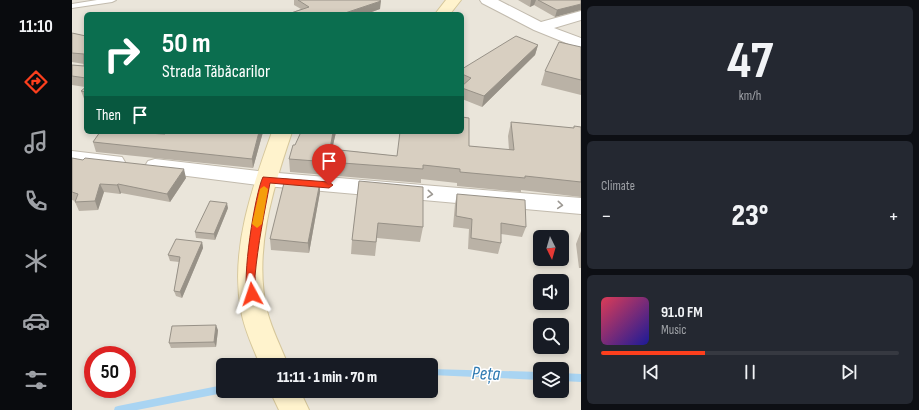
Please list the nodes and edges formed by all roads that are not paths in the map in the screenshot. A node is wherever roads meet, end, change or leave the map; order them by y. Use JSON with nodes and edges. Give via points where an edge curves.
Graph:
{"nodes":[{"id":1,"x":112,"y":0,"type":"edge"},
{"id":2,"x":454,"y":0,"type":"edge"},
{"id":3,"x":487,"y":0,"type":"edge"},
{"id":4,"x":72,"y":6,"type":"edge"},
{"id":5,"x":444,"y":12,"type":"edge"},
{"id":6,"x":581,"y":15,"type":"edge"},
{"id":7,"x":539,"y":27,"type":"junction"},
{"id":8,"x":581,"y":44,"type":"edge"},
{"id":9,"x":281,"y":134,"type":"edge"},
{"id":10,"x":72,"y":156,"type":"edge"},
{"id":11,"x":266,"y":179,"type":"junction"},
{"id":12,"x":581,"y":206,"type":"edge"},
{"id":13,"x":271,"y":358,"type":"edge"},
{"id":14,"x":288,"y":398,"type":"edge"},
{"id":15,"x":294,"y":410,"type":"edge"}],
"edges":[{"from":1,"to":4,"type":"lane"},
{"from":2,"to":5,"type":"main road"},
{"from":3,"to":7,"type":"street"},
{"from":6,"to":7,"type":"street"},
{"from":7,"to":8,"type":"street"},
{"from":9,"to":11,"type":"main road"},
{"from":10,"to":11,"type":"street"},
{"from":11,"to":12,"type":"street","one_way":true},
{"from":11,"to":13,"type":"main road","via":[[254,240],[250,278],[254,310]]},
{"from":14,"to":15,"type":"main road"}]}
